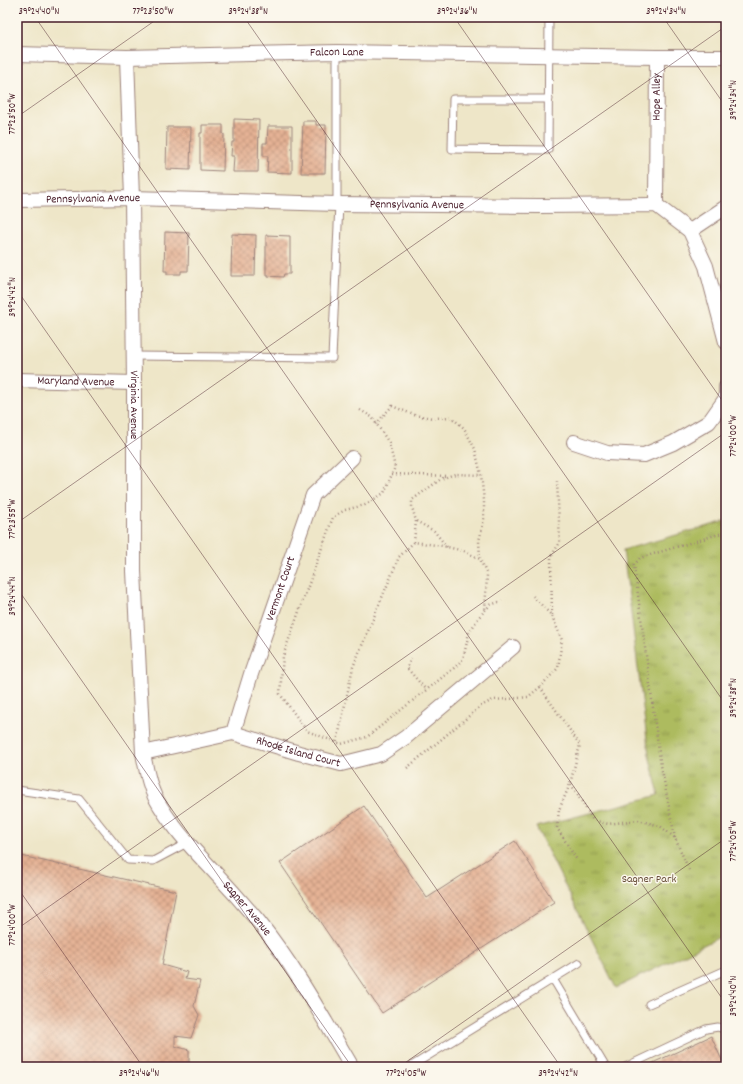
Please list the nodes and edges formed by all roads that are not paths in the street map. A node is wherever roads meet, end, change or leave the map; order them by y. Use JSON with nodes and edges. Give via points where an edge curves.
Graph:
{"nodes":[{"id":1,"x":549,"y":17,"type":"edge"},
{"id":2,"x":337,"y":52,"type":"junction"},
{"id":3,"x":17,"y":54,"type":"edge"},
{"id":4,"x":549,"y":55,"type":"junction"},
{"id":5,"x":128,"y":57,"type":"junction"},
{"id":6,"x":657,"y":57,"type":"junction"},
{"id":7,"x":726,"y":57,"type":"edge"},
{"id":8,"x":549,"y":99,"type":"junction"},
{"id":9,"x":132,"y":198,"type":"junction"},
{"id":10,"x":17,"y":200,"type":"edge"},
{"id":11,"x":338,"y":204,"type":"junction"},
{"id":12,"x":656,"y":205,"type":"junction"},
{"id":13,"x":726,"y":207,"type":"edge"},
{"id":14,"x":690,"y":231,"type":"junction"},
{"id":15,"x":726,"y":342,"type":"edge"},
{"id":16,"x":133,"y":356,"type":"junction"},
{"id":17,"x":17,"y":380,"type":"edge"},
{"id":18,"x":134,"y":383,"type":"junction"},
{"id":19,"x":726,"y":387,"type":"edge"},
{"id":20,"x":574,"y":442,"type":"dead end"},
{"id":21,"x":352,"y":458,"type":"dead end"},
{"id":22,"x":513,"y":647,"type":"dead end"},
{"id":23,"x":233,"y":733,"type":"junction"},
{"id":24,"x":143,"y":753,"type":"junction"},
{"id":25,"x":17,"y":790,"type":"edge"},
{"id":26,"x":187,"y":843,"type":"junction"},
{"id":27,"x":579,"y":963,"type":"dead end"},
{"id":28,"x":726,"y":970,"type":"edge"},
{"id":29,"x":553,"y":979,"type":"junction"},
{"id":30,"x":649,"y":1004,"type":"dead end"},
{"id":31,"x":726,"y":1030,"type":"edge"},
{"id":32,"x":352,"y":1067,"type":"edge"},
{"id":33,"x":410,"y":1067,"type":"edge"},
{"id":34,"x":606,"y":1067,"type":"edge"},
{"id":35,"x":625,"y":1067,"type":"edge"}],
"edges":[{"from":1,"to":4,"type":"lane"},
{"from":2,"to":4,"type":"street","name":"Falcon Lane"},
{"from":2,"to":5,"type":"street","name":"Falcon Lane"},
{"from":2,"to":11,"type":"lane"},
{"from":3,"to":5,"type":"street","name":"Falcon Lane"},
{"from":4,"to":6,"type":"street","name":"Falcon Lane"},
{"from":4,"to":8,"type":"lane"},
{"from":5,"to":9,"type":"street","name":"Virginia Avenue"},
{"from":6,"to":7,"type":"street","name":"Hope Alley"},
{"from":6,"to":12,"type":"street","name":"Hope Alley"},
{"from":8,"to":8,"type":"lane","via":[[453,99],[452,149],[548,150]]},
{"from":9,"to":10,"type":"street","name":"Pennsylvania Avenue"},
{"from":9,"to":11,"type":"street","name":"Pennsylvania Avenue"},
{"from":9,"to":16,"type":"street","name":"Virginia Avenue"},
{"from":11,"to":12,"type":"street","name":"Pennsylvania Avenue"},
{"from":11,"to":16,"type":"lane","via":[[332,358]]},
{"from":12,"to":14,"type":"street"},
{"from":13,"to":14,"type":"street"},
{"from":14,"to":15,"type":"street","via":[[706,266]]},
{"from":16,"to":18,"type":"street","name":"Virginia Avenue"},
{"from":17,"to":18,"type":"street","name":"Maryland Avenue"},
{"from":18,"to":24,"type":"street","name":"Virginia Avenue","via":[[134,571]]},
{"from":19,"to":20,"type":"street","via":[[726,398],[709,422],[673,443],[644,455],[607,453]]},
{"from":21,"to":23,"type":"street","name":"Vermont Court","via":[[313,496]]},
{"from":22,"to":23,"type":"street","name":"Rhode Island Court","via":[[406,737],[381,754],[341,764]]},
{"from":23,"to":24,"type":"street","name":"Rhode Island Court"},
{"from":24,"to":26,"type":"street","name":"Sagner Avenue","via":[[154,796]]},
{"from":25,"to":26,"type":"lane","via":[[79,799],[128,860],[153,861]]},
{"from":26,"to":32,"type":"street","name":"Sagner Avenue","via":[[228,886],[268,934],[305,988]]},
{"from":27,"to":29,"type":"lane"},
{"from":28,"to":30,"type":"lane"},
{"from":29,"to":33,"type":"lane"},
{"from":29,"to":34,"type":"lane"},
{"from":31,"to":35,"type":"lane","via":[[718,1027],[706,1030]]}]}
